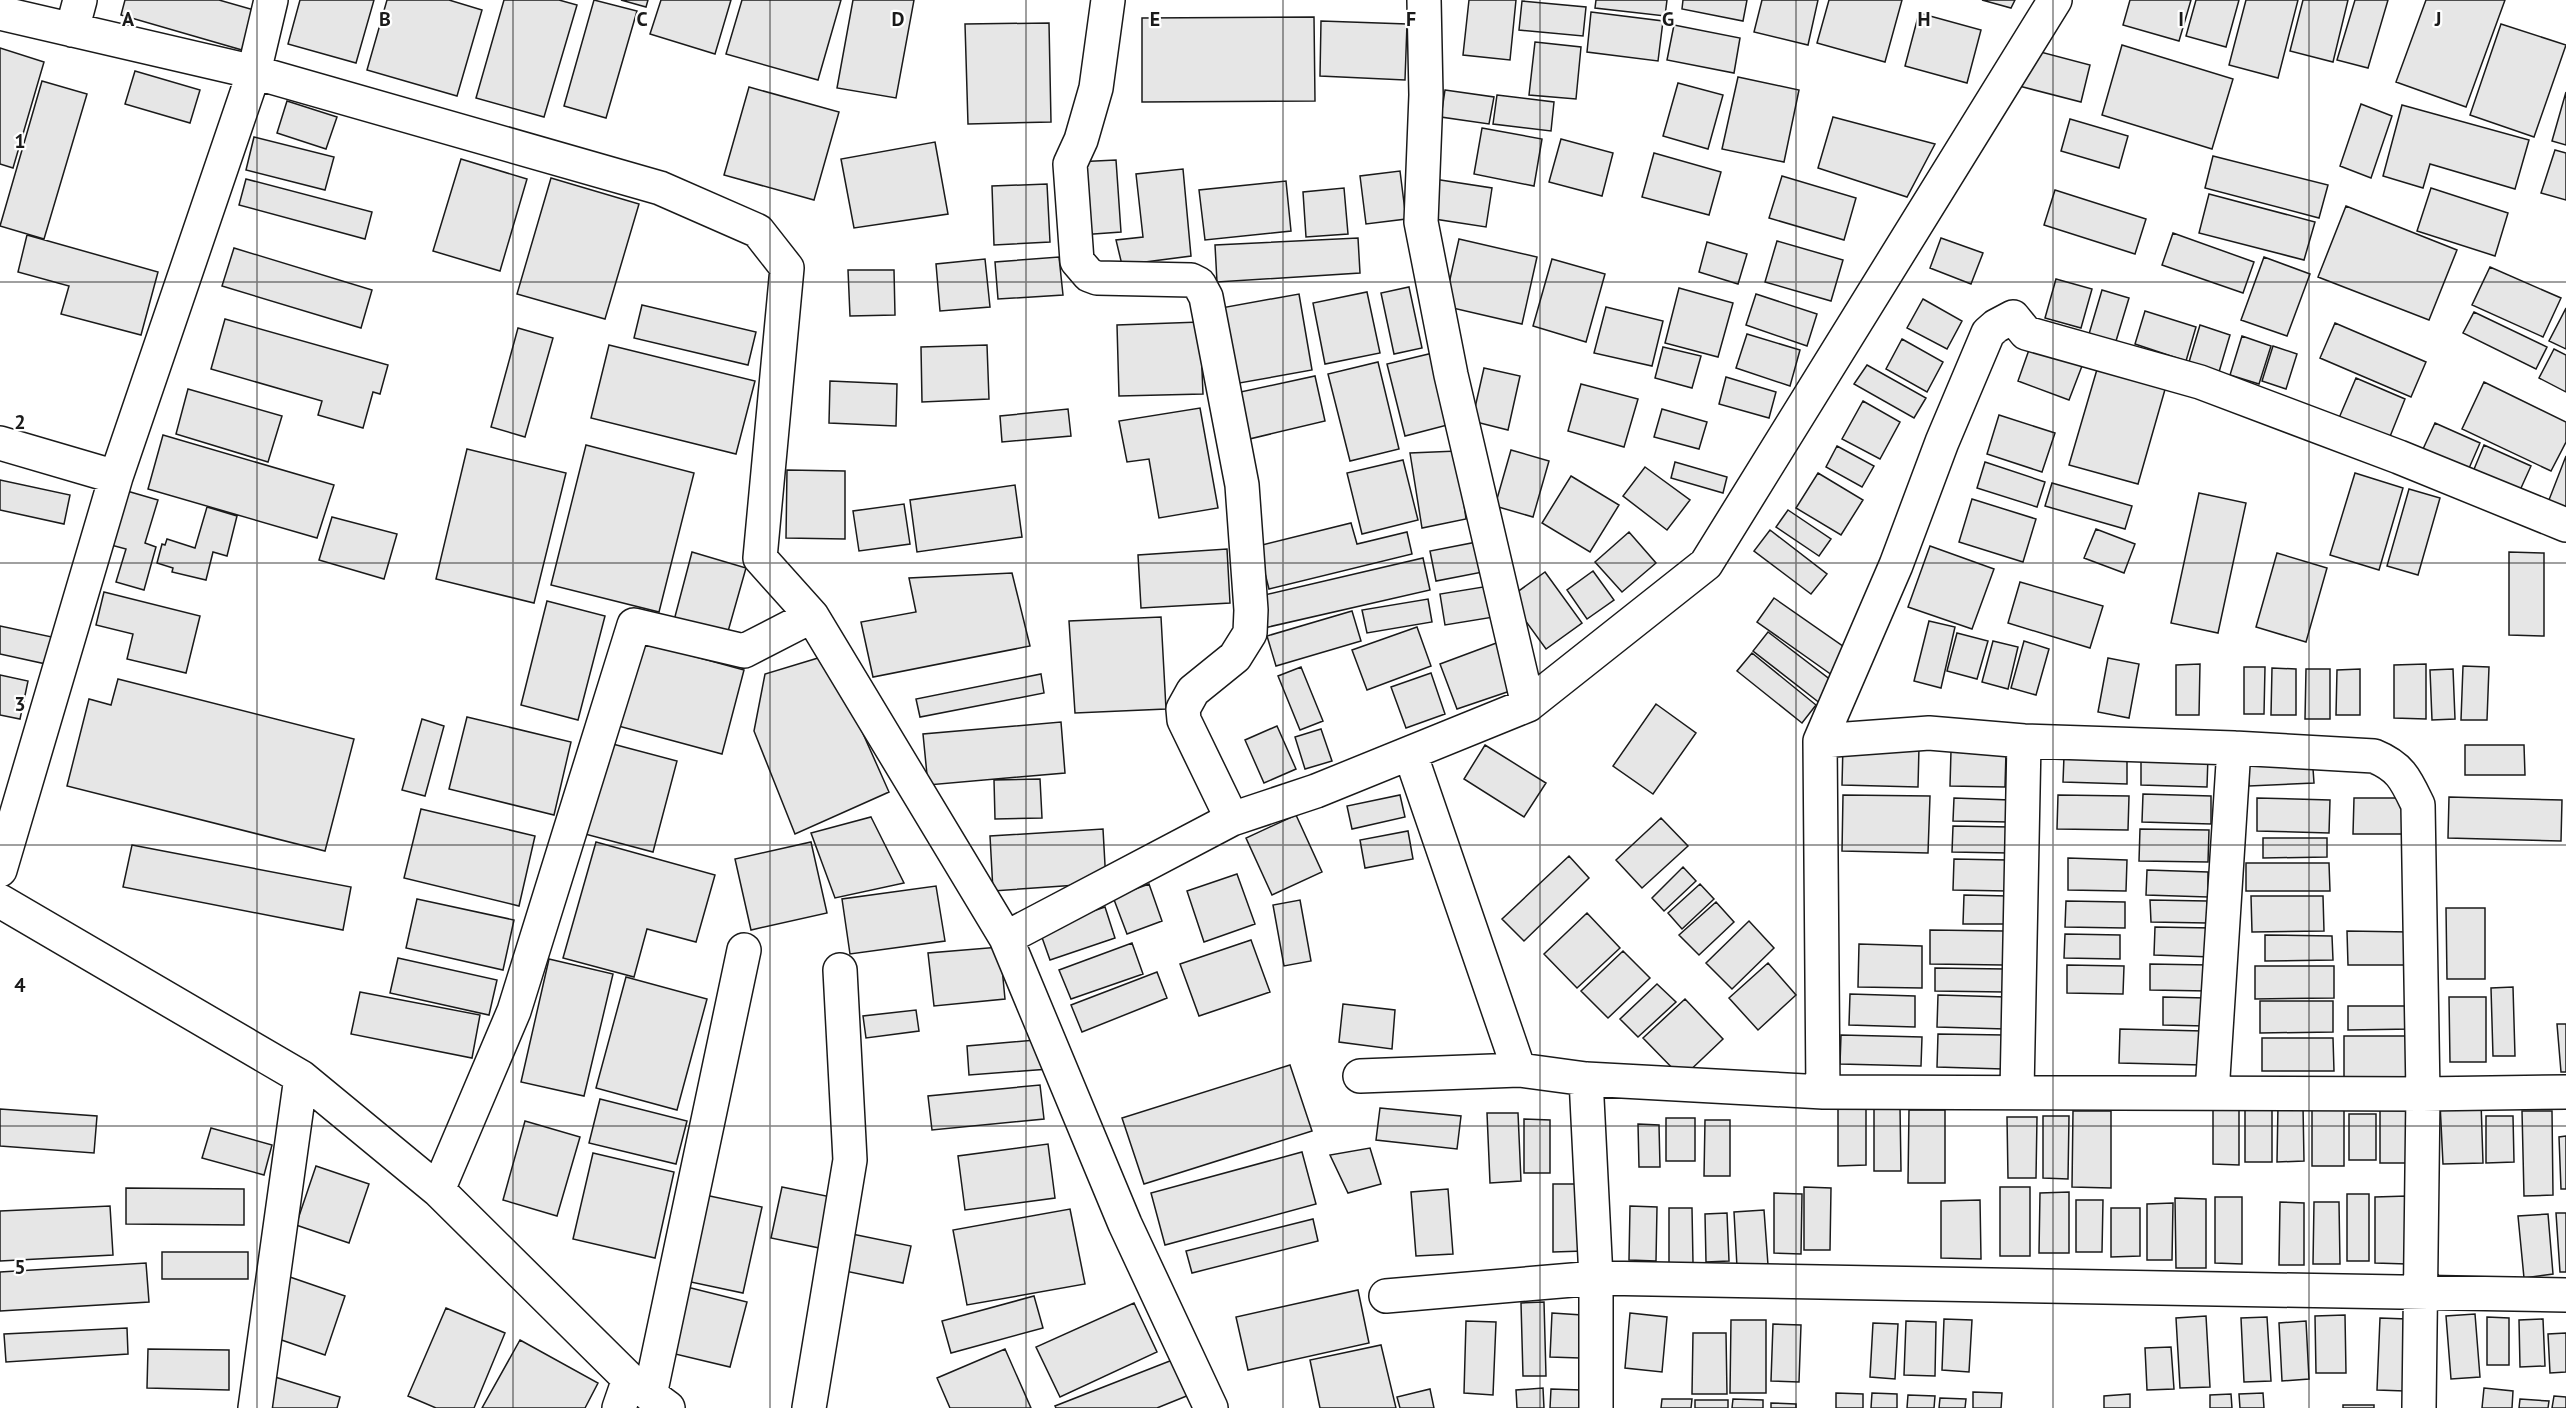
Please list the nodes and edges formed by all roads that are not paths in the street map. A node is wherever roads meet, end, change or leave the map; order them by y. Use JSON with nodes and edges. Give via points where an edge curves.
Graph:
{"nodes":[{"id":1,"x":271,"y":0,"type":"edge"},
{"id":2,"x":1108,"y":0,"type":"edge"},
{"id":3,"x":1424,"y":0,"type":"edge"},
{"id":4,"x":2055,"y":0,"type":"edge"},
{"id":5,"x":0,"y":13,"type":"edge"},
{"id":6,"x":76,"y":15,"type":"edge"},
{"id":7,"x":254,"y":72,"type":"junction"},
{"id":8,"x":0,"y":443,"type":"edge"},
{"id":9,"x":116,"y":477,"type":"junction"},
{"id":10,"x":2566,"y":525,"type":"edge"},
{"id":11,"x":812,"y":616,"type":"junction"},
{"id":12,"x":1528,"y":705,"type":"junction"},
{"id":13,"x":1820,"y":741,"type":"junction"},
{"id":14,"x":2024,"y":741,"type":"junction"},
{"id":15,"x":2234,"y":748,"type":"junction"},
{"id":16,"x":1410,"y":753,"type":"junction"},
{"id":17,"x":1232,"y":819,"type":"junction"},
{"id":18,"x":0,"y":870,"type":"edge"},
{"id":19,"x":0,"y":901,"type":"edge"},
{"id":20,"x":1006,"y":938,"type":"junction"},
{"id":21,"x":744,"y":950,"type":"dead end"},
{"id":22,"x":840,"y":970,"type":"dead end"},
{"id":23,"x":1519,"y":1070,"type":"junction"},
{"id":24,"x":1360,"y":1076,"type":"dead end"},
{"id":25,"x":301,"y":1077,"type":"junction"},
{"id":26,"x":1586,"y":1080,"type":"junction"},
{"id":27,"x":1823,"y":1092,"type":"junction"},
{"id":28,"x":2017,"y":1092,"type":"junction"},
{"id":29,"x":2566,"y":1092,"type":"edge"},
{"id":30,"x":2212,"y":1093,"type":"junction"},
{"id":31,"x":2423,"y":1094,"type":"junction"},
{"id":32,"x":438,"y":1190,"type":"junction"},
{"id":33,"x":1596,"y":1278,"type":"junction"},
{"id":34,"x":2421,"y":1293,"type":"junction"},
{"id":35,"x":2566,"y":1295,"type":"edge"},
{"id":36,"x":1386,"y":1296,"type":"dead end"},
{"id":37,"x":641,"y":1398,"type":"edge"},
{"id":38,"x":255,"y":1408,"type":"edge"},
{"id":39,"x":809,"y":1408,"type":"edge"},
{"id":40,"x":1211,"y":1408,"type":"edge"},
{"id":41,"x":1596,"y":1408,"type":"edge"},
{"id":42,"x":2419,"y":1408,"type":"edge"}],
"edges":[{"from":1,"to":7,"type":"street"},
{"from":2,"to":17,"type":"street","via":[[1096,88],[1070,164],[1077,261],[1097,278],[1191,280],[1199,284],[1206,297],[1242,485],[1250,633],[1235,657],[1193,691],[1183,708],[1184,720]]},
{"from":3,"to":12,"type":"street","via":[[1426,95],[1421,222],[1451,375]]},
{"from":4,"to":12,"type":"street","via":[[1706,564]]},
{"from":5,"to":6,"type":"street"},
{"from":6,"to":7,"type":"street"},
{"from":7,"to":9,"type":"street"},
{"from":7,"to":11,"type":"street","via":[[660,188],[758,231],[787,268],[760,558]]},
{"from":8,"to":9,"type":"street"},
{"from":9,"to":18,"type":"street"},
{"from":10,"to":13,"type":"street","via":[[2200,382],[2026,333],[2013,317],[1988,333],[1896,565]]},
{"from":11,"to":20,"type":"street"},
{"from":11,"to":32,"type":"street","via":[[744,651],[634,625],[514,1011]]},
{"from":12,"to":16,"type":"street"},
{"from":13,"to":14,"type":"street","via":[[1929,733]]},
{"from":13,"to":27,"type":"street"},
{"from":14,"to":15,"type":"street"},
{"from":14,"to":28,"type":"street"},
{"from":15,"to":30,"type":"street"},
{"from":15,"to":31,"type":"street","via":[[2374,756],[2389,762],[2403,775],[2418,805]]},
{"from":16,"to":17,"type":"street"},
{"from":16,"to":23,"type":"street"},
{"from":17,"to":20,"type":"street"},
{"from":19,"to":25,"type":"street"},
{"from":20,"to":40,"type":"street","via":[[1125,1224]]},
{"from":21,"to":37,"type":"street"},
{"from":22,"to":39,"type":"street","via":[[850,1160]]},
{"from":23,"to":24,"type":"street"},
{"from":23,"to":26,"type":"street"},
{"from":25,"to":32,"type":"street"},
{"from":25,"to":38,"type":"street"},
{"from":26,"to":27,"type":"street"},
{"from":26,"to":33,"type":"street"},
{"from":27,"to":28,"type":"street"},
{"from":28,"to":30,"type":"street"},
{"from":29,"to":31,"type":"street"},
{"from":30,"to":31,"type":"street"},
{"from":31,"to":34,"type":"street"},
{"from":32,"to":37,"type":"street"},
{"from":33,"to":34,"type":"street"},
{"from":33,"to":36,"type":"street"},
{"from":33,"to":41,"type":"street"},
{"from":34,"to":35,"type":"street"},
{"from":34,"to":42,"type":"street"}]}
